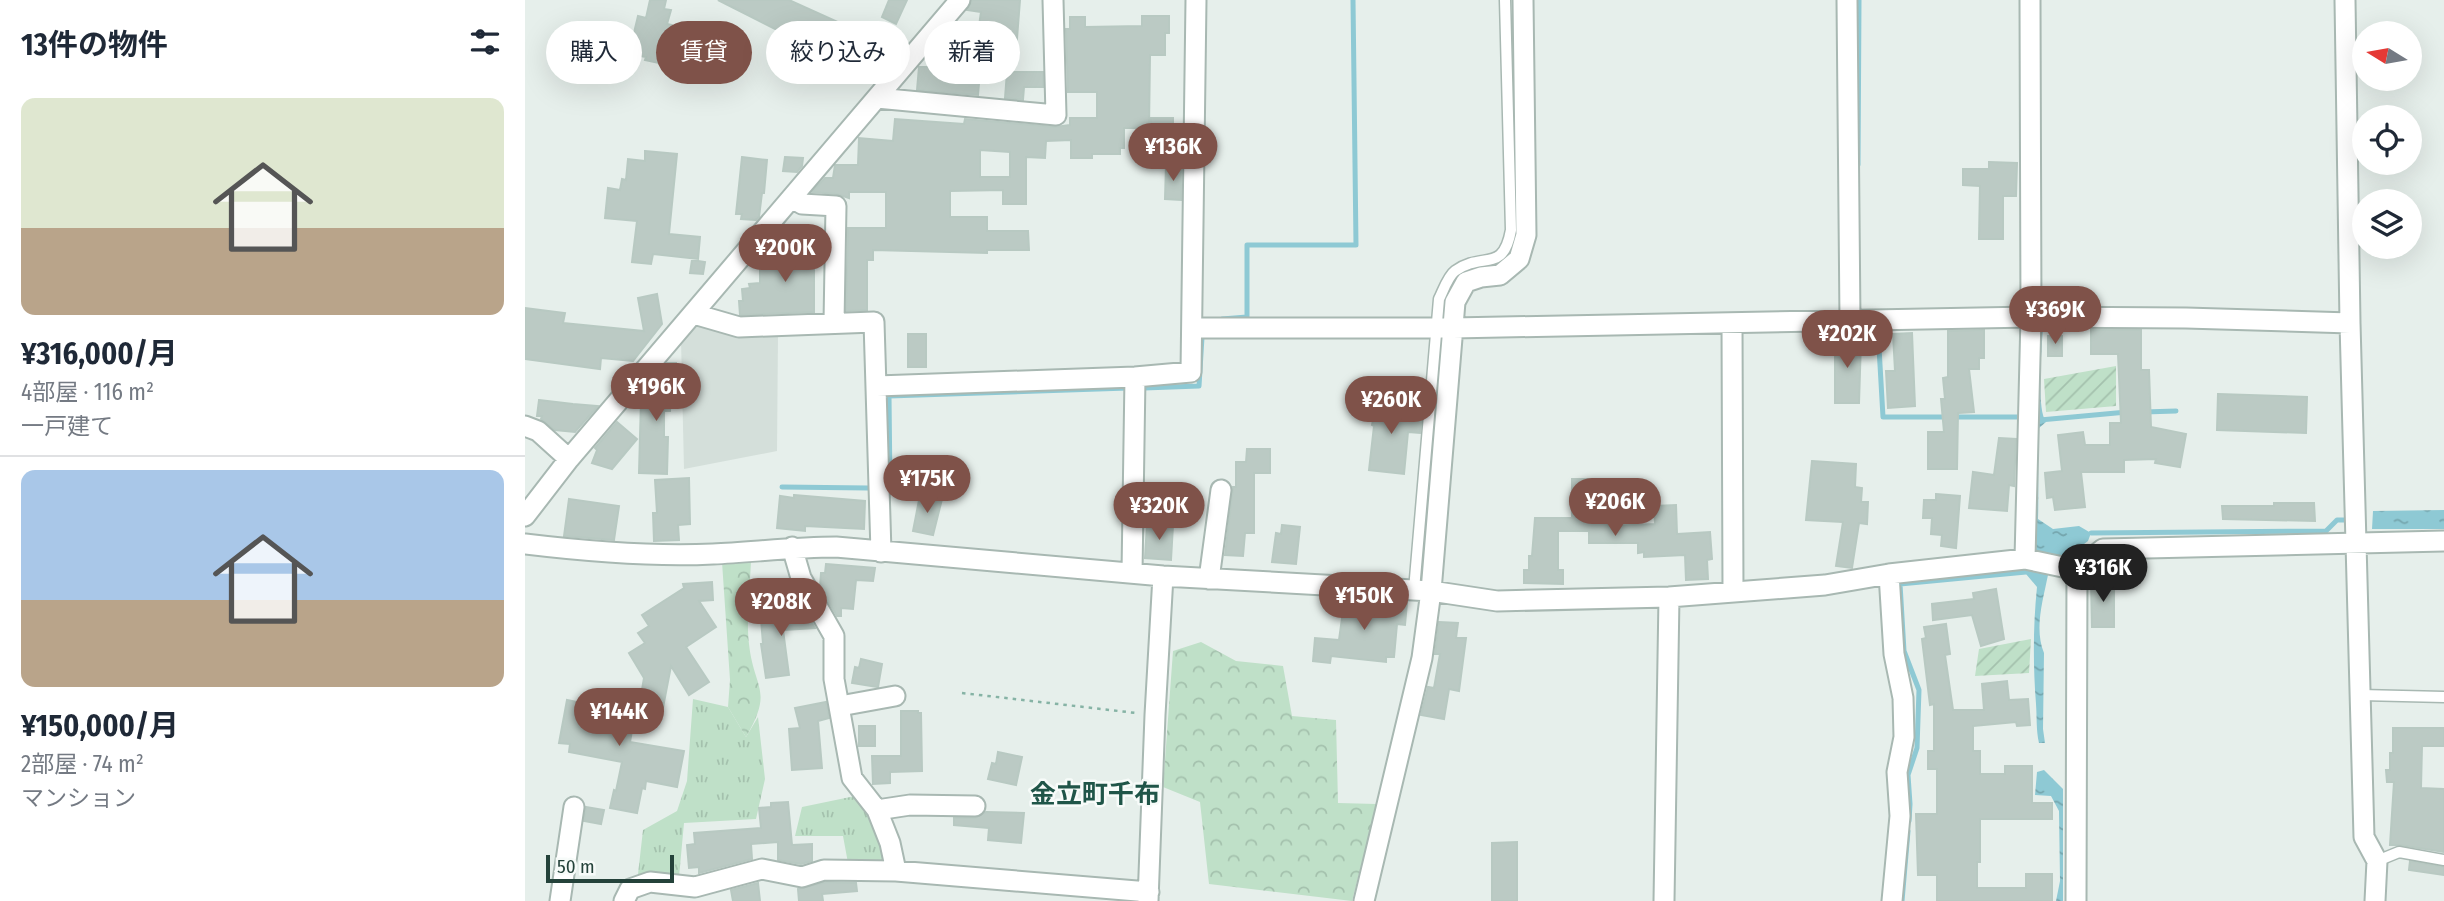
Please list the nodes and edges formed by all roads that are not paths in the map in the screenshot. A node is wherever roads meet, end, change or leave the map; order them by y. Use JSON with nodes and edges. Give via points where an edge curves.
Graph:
{"nodes":[{"id":1,"x":960,"y":0,"type":"edge"},
{"id":2,"x":1053,"y":0,"type":"edge"},
{"id":3,"x":1196,"y":0,"type":"edge"},
{"id":4,"x":1505,"y":0,"type":"edge"},
{"id":5,"x":1523,"y":0,"type":"edge"},
{"id":6,"x":1847,"y":0,"type":"edge"},
{"id":7,"x":2030,"y":0,"type":"edge"},
{"id":8,"x":2345,"y":0,"type":"edge"},
{"id":9,"x":877,"y":99,"type":"junction"},
{"id":10,"x":792,"y":198,"type":"junction"},
{"id":11,"x":694,"y":314,"type":"junction"},
{"id":12,"x":2031,"y":317,"type":"junction"},
{"id":13,"x":1850,"y":320,"type":"junction"},
{"id":14,"x":834,"y":323,"type":"junction"},
{"id":15,"x":2350,"y":323,"type":"junction"},
{"id":16,"x":1733,"y":324,"type":"junction"},
{"id":17,"x":1193,"y":328,"type":"junction"},
{"id":18,"x":1445,"y":328,"type":"junction"},
{"id":19,"x":1135,"y":377,"type":"junction"},
{"id":20,"x":877,"y":386,"type":"junction"},
{"id":21,"x":525,"y":426,"type":"edge"},
{"id":22,"x":569,"y":459,"type":"junction"},
{"id":23,"x":1221,"y":490,"type":"dead end"},
{"id":24,"x":525,"y":516,"type":"edge"},
{"id":25,"x":2356,"y":528,"type":"junction"},
{"id":26,"x":2444,"y":541,"type":"edge"},
{"id":27,"x":525,"y":544,"type":"edge"},
{"id":28,"x":792,"y":547,"type":"junction"},
{"id":29,"x":881,"y":552,"type":"junction"},
{"id":30,"x":2025,"y":559,"type":"junction"},
{"id":31,"x":2077,"y":570,"type":"junction"},
{"id":32,"x":1132,"y":573,"type":"junction"},
{"id":33,"x":1889,"y":574,"type":"junction"},
{"id":34,"x":1163,"y":576,"type":"junction"},
{"id":35,"x":1209,"y":579,"type":"junction"},
{"id":36,"x":1422,"y":591,"type":"junction"},
{"id":37,"x":1733,"y":591,"type":"junction"},
{"id":38,"x":1668,"y":597,"type":"junction"},
{"id":39,"x":2361,"y":695,"type":"junction"},
{"id":40,"x":895,"y":696,"type":"dead end"},
{"id":41,"x":2444,"y":697,"type":"edge"},
{"id":42,"x":839,"y":706,"type":"junction"},
{"id":43,"x":975,"y":806,"type":"dead end"},
{"id":44,"x":574,"y":807,"type":"dead end"},
{"id":45,"x":877,"y":810,"type":"junction"},
{"id":46,"x":2444,"y":860,"type":"edge"},
{"id":47,"x":2377,"y":861,"type":"junction"},
{"id":48,"x":896,"y":871,"type":"junction"},
{"id":49,"x":1148,"y":896,"type":"edge"},
{"id":50,"x":560,"y":901,"type":"edge"},
{"id":51,"x":624,"y":901,"type":"edge"},
{"id":52,"x":1364,"y":901,"type":"edge"},
{"id":53,"x":1664,"y":901,"type":"edge"},
{"id":54,"x":1892,"y":901,"type":"edge"},
{"id":55,"x":2076,"y":901,"type":"edge"},
{"id":56,"x":2375,"y":901,"type":"edge"}],
"edges":[{"from":1,"to":9,"type":"street"},
{"from":2,"to":9,"type":"street","via":[[1056,115]]},
{"from":3,"to":17,"type":"street"},
{"from":4,"to":18,"type":"lane","via":[[1511,230],[1507,248],[1496,259],[1474,261],[1453,272],[1439,299]]},
{"from":5,"to":18,"type":"street","via":[[1527,235],[1520,259],[1500,275],[1466,282]]},
{"from":6,"to":13,"type":"street"},
{"from":7,"to":12,"type":"street"},
{"from":8,"to":15,"type":"street"},
{"from":9,"to":10,"type":"street"},
{"from":10,"to":11,"type":"street"},
{"from":10,"to":14,"type":"street","via":[[802,204],[836,206]]},
{"from":11,"to":14,"type":"street","via":[[740,327]]},
{"from":11,"to":22,"type":"street"},
{"from":12,"to":13,"type":"street"},
{"from":12,"to":15,"type":"street"},
{"from":12,"to":30,"type":"street"},
{"from":13,"to":16,"type":"street"},
{"from":14,"to":20,"type":"street","via":[[874,322]]},
{"from":15,"to":25,"type":"street"},
{"from":16,"to":18,"type":"street"},
{"from":16,"to":37,"type":"street"},
{"from":17,"to":18,"type":"street"},
{"from":17,"to":19,"type":"street","via":[[1191,372]]},
{"from":18,"to":36,"type":"street"},
{"from":19,"to":20,"type":"street"},
{"from":19,"to":32,"type":"street"},
{"from":20,"to":29,"type":"street"},
{"from":21,"to":22,"type":"street","via":[[538,431]]},
{"from":22,"to":24,"type":"street"},
{"from":23,"to":35,"type":"street"},
{"from":25,"to":26,"type":"street"},
{"from":25,"to":31,"type":"street","via":[[2103,549]]},
{"from":25,"to":39,"type":"street"},
{"from":27,"to":28,"type":"street","via":[[675,555]]},
{"from":28,"to":29,"type":"street"},
{"from":28,"to":42,"type":"street","via":[[801,578],[834,636]]},
{"from":29,"to":32,"type":"street"},
{"from":30,"to":31,"type":"street"},
{"from":30,"to":33,"type":"street"},
{"from":31,"to":55,"type":"street"},
{"from":32,"to":34,"type":"street"},
{"from":33,"to":37,"type":"street","via":[[1825,585]]},
{"from":33,"to":54,"type":"street","via":[[1904,737],[1897,772],[1900,816]]},
{"from":34,"to":35,"type":"street"},
{"from":34,"to":49,"type":"street"},
{"from":35,"to":36,"type":"street"},
{"from":36,"to":38,"type":"street","via":[[1497,601]]},
{"from":36,"to":52,"type":"street","via":[[1422,658]]},
{"from":37,"to":38,"type":"street"},
{"from":38,"to":53,"type":"street"},
{"from":39,"to":41,"type":"lane"},
{"from":39,"to":47,"type":"street","via":[[2364,837]]},
{"from":40,"to":42,"type":"street"},
{"from":42,"to":45,"type":"street","via":[[852,778]]},
{"from":43,"to":45,"type":"street","via":[[910,805]]},
{"from":44,"to":50,"type":"street"},
{"from":45,"to":48,"type":"street"},
{"from":46,"to":47,"type":"lane","via":[[2399,852]]},
{"from":47,"to":56,"type":"street"},
{"from":48,"to":49,"type":"street"},
{"from":48,"to":51,"type":"street","via":[[824,870],[802,877],[762,869],[695,887],[650,882],[630,889]]}]}
